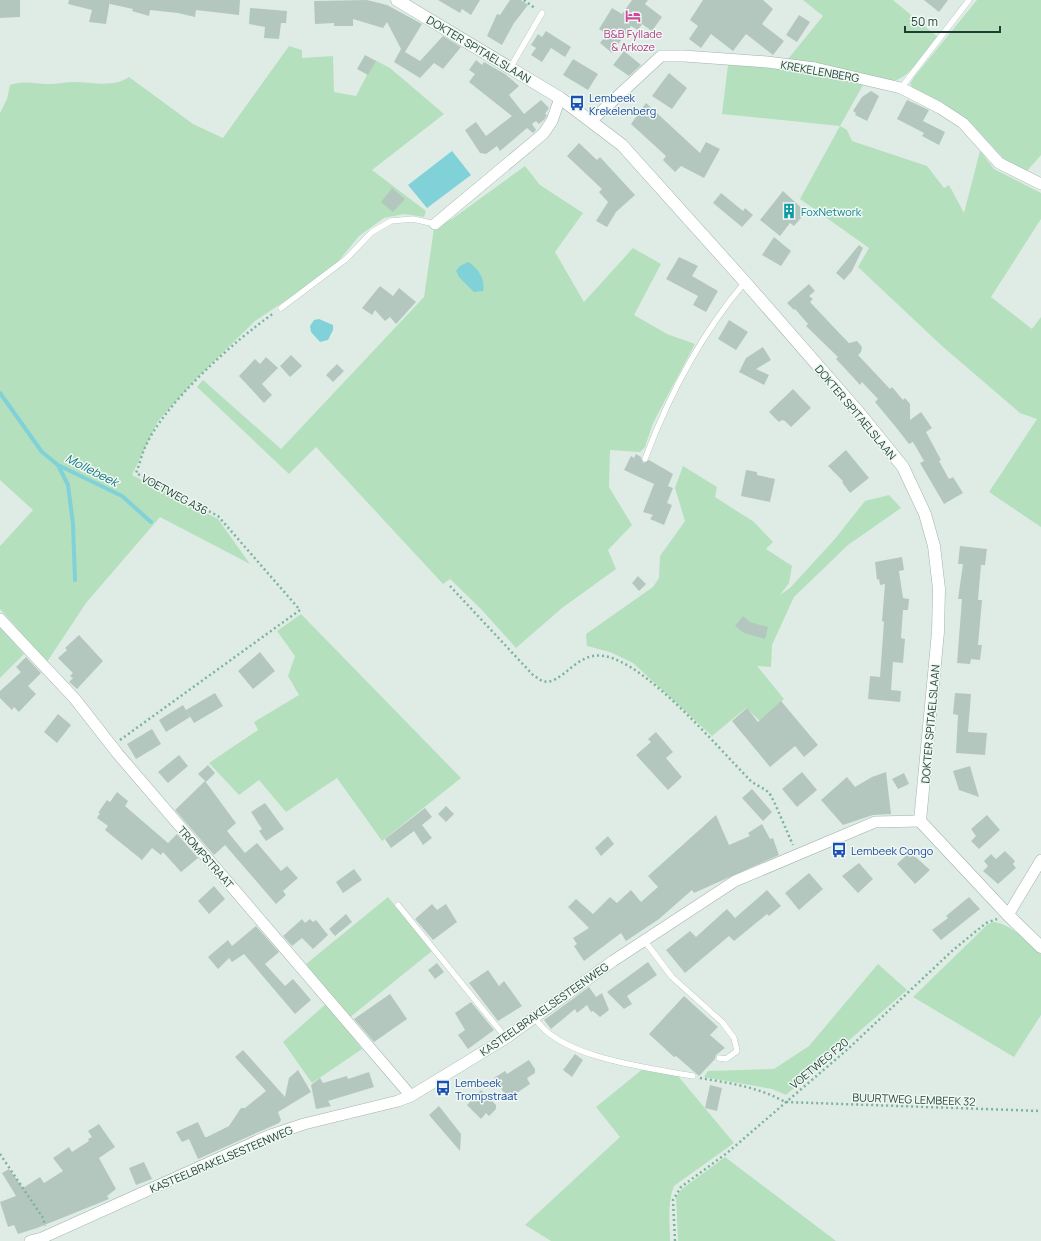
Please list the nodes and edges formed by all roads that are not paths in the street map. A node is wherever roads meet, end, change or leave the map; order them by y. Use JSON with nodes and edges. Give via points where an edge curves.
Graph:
{"nodes":[{"id":1,"x":397,"y":0,"type":"edge"},
{"id":2,"x":969,"y":0,"type":"edge"},
{"id":3,"x":542,"y":12,"type":"road end"},
{"id":4,"x":510,"y":68,"type":"junction"},
{"id":5,"x":901,"y":88,"type":"junction"},
{"id":6,"x":560,"y":98,"type":"junction"},
{"id":7,"x":591,"y":121,"type":"junction"},
{"id":8,"x":1041,"y":184,"type":"edge"},
{"id":9,"x":435,"y":224,"type":"joint"},
{"id":10,"x":745,"y":282,"type":"junction"},
{"id":11,"x":281,"y":308,"type":"road end"},
{"id":12,"x":645,"y":459,"type":"dead end"},
{"id":13,"x":0,"y":619,"type":"edge"},
{"id":14,"x":920,"y":821,"type":"junction"},
{"id":15,"x":1041,"y":860,"type":"edge"},
{"id":16,"x":398,"y":905,"type":"dead end"},
{"id":17,"x":1008,"y":915,"type":"junction"},
{"id":18,"x":644,"y":940,"type":"junction"},
{"id":19,"x":1041,"y":947,"type":"edge"},
{"id":20,"x":535,"y":1018,"type":"junction"},
{"id":21,"x":506,"y":1038,"type":"junction"},
{"id":22,"x":719,"y":1058,"type":"dead end"},
{"id":23,"x":693,"y":1076,"type":"road end"},
{"id":24,"x":411,"y":1096,"type":"junction"},
{"id":25,"x":45,"y":1238,"type":"edge"},
{"id":26,"x":30,"y":1241,"type":"edge"}],
"edges":[{"from":1,"to":4,"type":"street","name":"DOKTER SPITAELSLAAN"},
{"from":2,"to":5,"type":"lane"},
{"from":3,"to":4,"type":"lane"},
{"from":4,"to":6,"type":"street","name":"DOKTER SPITAELSLAAN"},
{"from":5,"to":7,"type":"street","name":"KREKELENBERG","via":[[815,68],[666,55],[656,59]]},
{"from":5,"to":8,"type":"street","name":"KREKELENBERG","via":[[963,123],[999,163]]},
{"from":6,"to":7,"type":"street","name":"DOKTER SPITAELSLAAN"},
{"from":6,"to":9,"type":"street","via":[[552,121],[543,134]]},
{"from":7,"to":10,"type":"street","name":"DOKTER SPITAELSLAAN","via":[[622,145]]},
{"from":9,"to":11,"type":"lane","via":[[413,219],[391,221],[372,232],[346,259]]},
{"from":10,"to":12,"type":"lane","via":[[706,333],[660,420]]},
{"from":10,"to":14,"type":"street","name":"DOKTER SPITAELSLAAN","via":[[903,467],[925,514],[934,546],[939,589],[938,632]]},
{"from":13,"to":24,"type":"street","name":"TROMPSTRAAT","via":[[75,699],[112,746]]},
{"from":14,"to":17,"type":"street"},
{"from":14,"to":18,"type":"street","name":"KASTEELBRAKELSESTEENWEG","via":[[875,822],[735,881]]},
{"from":15,"to":17,"type":"street"},
{"from":16,"to":21,"type":"lane"},
{"from":17,"to":19,"type":"street"},
{"from":18,"to":20,"type":"street","name":"KASTEELBRAKELSESTEENWEG","via":[[570,988]]},
{"from":18,"to":22,"type":"lane","via":[[672,976],[722,1022],[734,1038],[737,1051],[726,1059]]},
{"from":20,"to":21,"type":"street","name":"KASTEELBRAKELSESTEENWEG"},
{"from":20,"to":23,"type":"lane","via":[[541,1028],[582,1053]]},
{"from":21,"to":24,"type":"street","name":"KASTEELBRAKELSESTEENWEG"},
{"from":24,"to":25,"type":"street","name":"KASTEELBRAKELSESTEENWEG","via":[[268,1136]]},
{"from":25,"to":26,"type":"street","name":"KASTEELBRAKELSESTEENWEG"}]}
